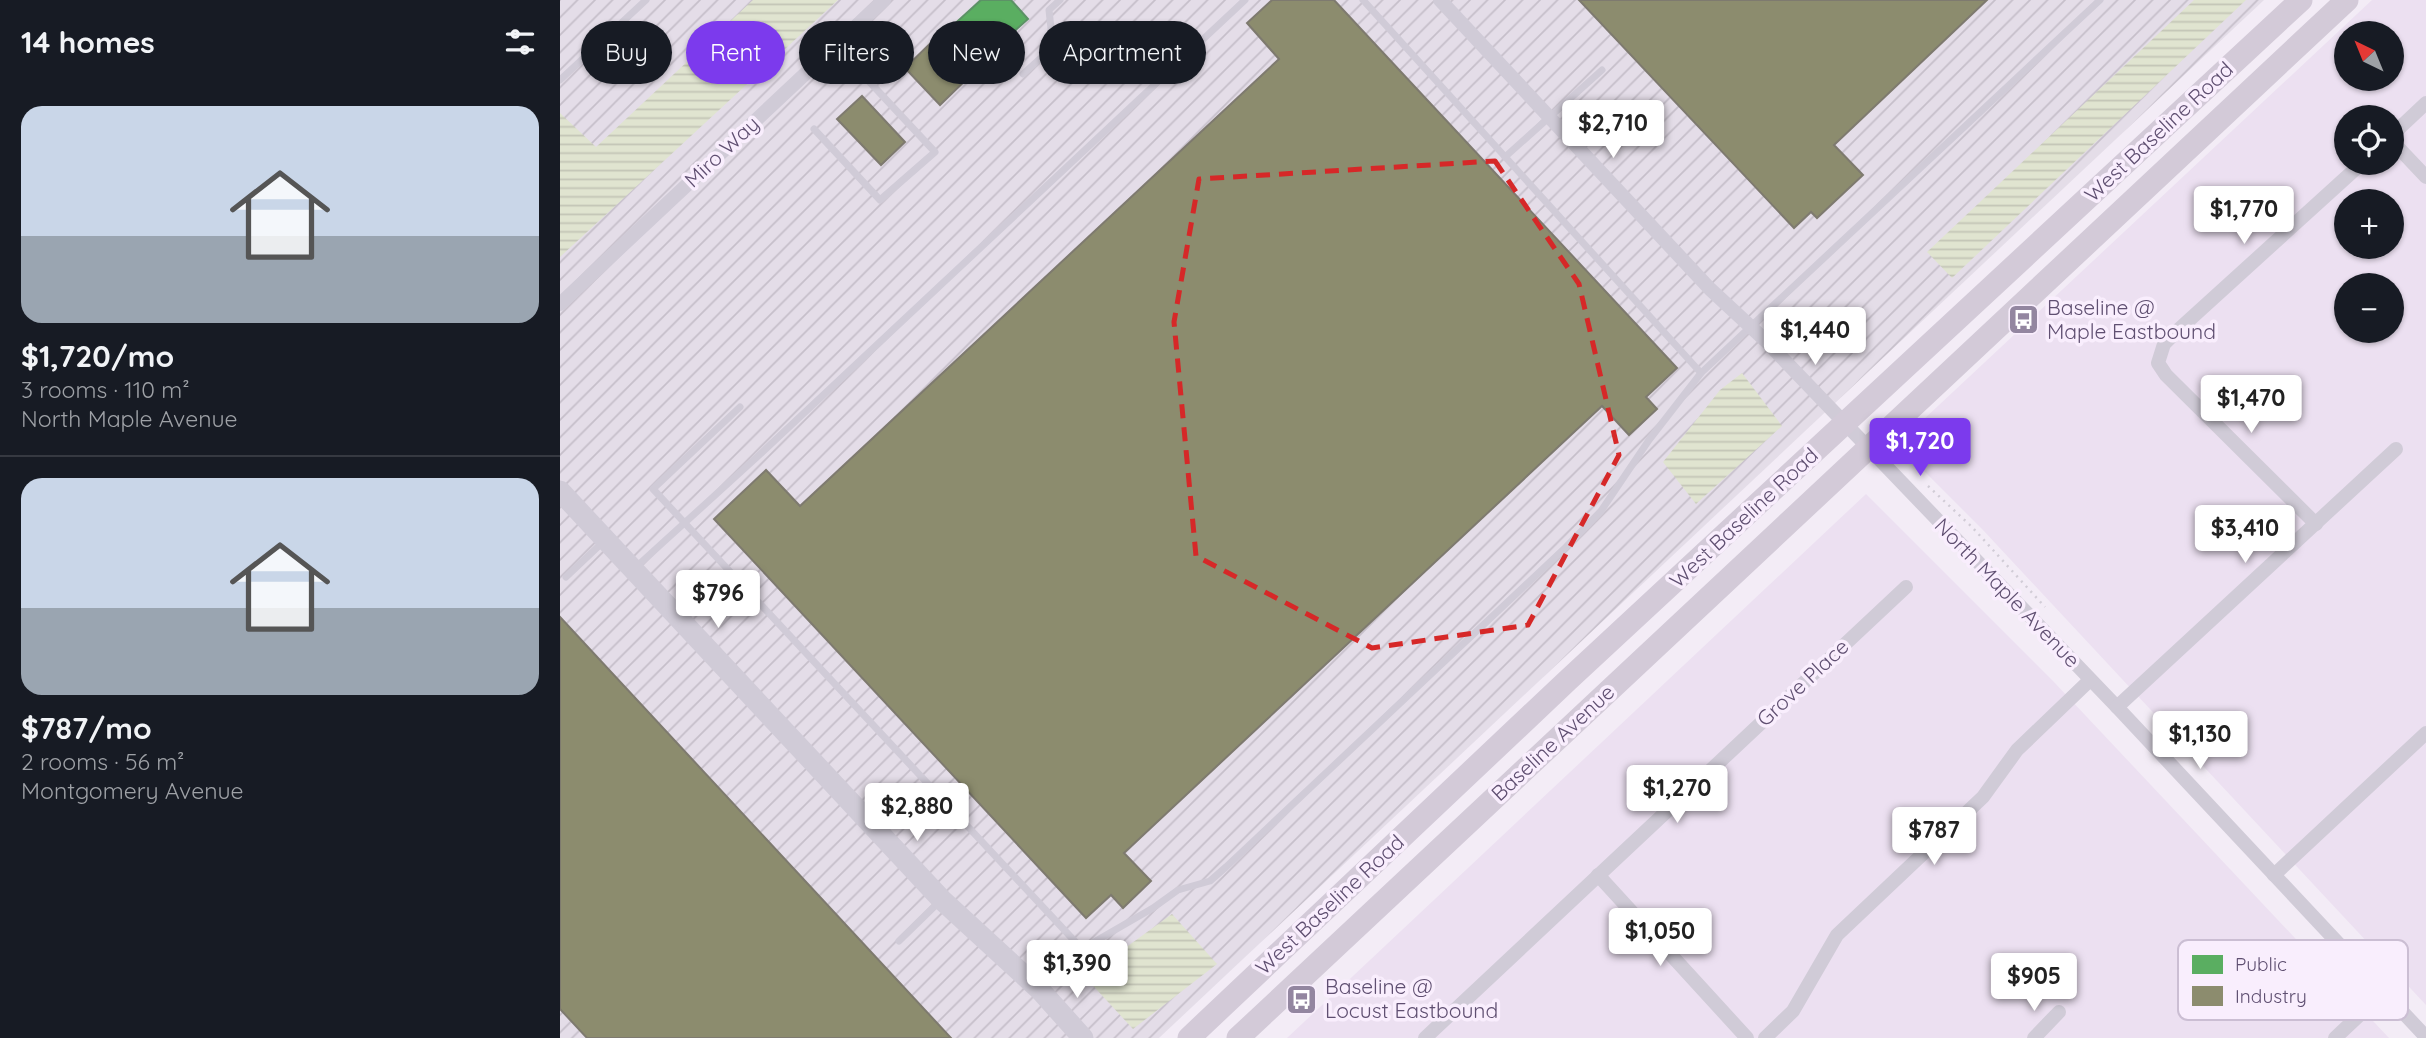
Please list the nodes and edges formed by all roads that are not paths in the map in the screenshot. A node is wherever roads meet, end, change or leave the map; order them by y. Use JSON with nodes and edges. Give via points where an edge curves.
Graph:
{"nodes":[{"id":1,"x":646,"y":0,"type":"edge"},
{"id":2,"x":884,"y":0,"type":"edge"},
{"id":3,"x":1060,"y":0,"type":"edge"},
{"id":4,"x":1245,"y":0,"type":"edge"},
{"id":5,"x":1363,"y":0,"type":"edge"},
{"id":6,"x":1440,"y":0,"type":"edge"},
{"id":7,"x":2100,"y":0,"type":"edge"},
{"id":8,"x":2301,"y":0,"type":"edge"},
{"id":9,"x":2347,"y":0,"type":"edge"},
{"id":10,"x":862,"y":21,"type":"edge"},
{"id":11,"x":1602,"y":69,"type":"dead end"},
{"id":12,"x":1025,"y":72,"type":"edge"},
{"id":13,"x":560,"y":80,"type":"edge"},
{"id":14,"x":799,"y":81,"type":"edge"},
{"id":15,"x":871,"y":84,"type":"edge"},
{"id":16,"x":2426,"y":103,"type":"edge"},
{"id":17,"x":1549,"y":118,"type":"junction"},
{"id":18,"x":2404,"y":126,"type":"edge"},
{"id":19,"x":814,"y":129,"type":"dead end"},
{"id":20,"x":2404,"y":152,"type":"edge"},
{"id":21,"x":1505,"y":157,"type":"junction"},
{"id":22,"x":2349,"y":175,"type":"edge"},
{"id":23,"x":2426,"y":177,"type":"edge"},
{"id":24,"x":560,"y":304,"type":"edge"},
{"id":25,"x":1752,"y":327,"type":"junction"},
{"id":26,"x":1701,"y":373,"type":"junction"},
{"id":27,"x":740,"y":407,"type":"dead end"},
{"id":28,"x":1845,"y":425,"type":"junction"},
{"id":29,"x":1868,"y":449,"type":"junction"},
{"id":30,"x":2396,"y":449,"type":"dead end"},
{"id":31,"x":560,"y":491,"type":"edge"},
{"id":32,"x":684,"y":522,"type":"junction"},
{"id":33,"x":2316,"y":524,"type":"junction"},
{"id":34,"x":606,"y":539,"type":"junction"},
{"id":35,"x":634,"y":569,"type":"junction"},
{"id":36,"x":566,"y":577,"type":"dead end"},
{"id":37,"x":1906,"y":587,"type":"dead end"},
{"id":38,"x":2090,"y":680,"type":"junction"},
{"id":39,"x":2117,"y":707,"type":"junction"},
{"id":40,"x":2423,"y":741,"type":"edge"},
{"id":41,"x":1598,"y":874,"type":"junction"},
{"id":42,"x":2274,"y":875,"type":"junction"},
{"id":43,"x":942,"y":900,"type":"junction"},
{"id":44,"x":2335,"y":940,"type":"edge"},
{"id":45,"x":899,"y":941,"type":"dead end"},
{"id":46,"x":1082,"y":949,"type":"junction"},
{"id":47,"x":1040,"y":990,"type":"junction"},
{"id":48,"x":2059,"y":1012,"type":"dead end"},
{"id":49,"x":2408,"y":1018,"type":"edge"},
{"id":50,"x":2354,"y":1020,"type":"edge"},
{"id":51,"x":2426,"y":1037,"type":"edge"},
{"id":52,"x":1083,"y":1038,"type":"edge"},
{"id":53,"x":1189,"y":1038,"type":"edge"},
{"id":54,"x":1238,"y":1038,"type":"edge"},
{"id":55,"x":1425,"y":1038,"type":"edge"},
{"id":56,"x":1747,"y":1038,"type":"edge"},
{"id":57,"x":1765,"y":1038,"type":"edge"},
{"id":58,"x":2034,"y":1038,"type":"edge"},
{"id":59,"x":2335,"y":1038,"type":"edge"}],
"edges":[{"from":1,"to":13,"type":"lane"},
{"from":2,"to":10,"type":"street","name":"Miro Way"},
{"from":3,"to":12,"type":"lane","via":[[1049,10],[1053,47]]},
{"from":4,"to":32,"type":"lane"},
{"from":5,"to":21,"type":"lane"},
{"from":6,"to":17,"type":"street","name":"North Maple Avenue"},
{"from":7,"to":25,"type":"lane"},
{"from":8,"to":28,"type":"main road","name":"West Baseline Road"},
{"from":9,"to":29,"type":"main road","name":"West Baseline Road"},
{"from":11,"to":17,"type":"lane"},
{"from":14,"to":24,"type":"street","name":"Miro Way"},
{"from":15,"to":19,"type":"lane","via":[[935,152],[880,200]]},
{"from":16,"to":18,"type":"street"},
{"from":17,"to":21,"type":"lane"},
{"from":17,"to":25,"type":"street","name":"North Maple Avenue","via":[[1710,289]]},
{"from":20,"to":23,"type":"street"},
{"from":21,"to":26,"type":"lane"},
{"from":22,"to":33,"type":"street","via":[[2176,332],[2164,344],[2158,363]]},
{"from":25,"to":26,"type":"lane"},
{"from":25,"to":28,"type":"street","name":"North Maple Avenue"},
{"from":26,"to":46,"type":"lane","via":[[1601,511],[1226,867],[1210,881],[1178,890]]},
{"from":27,"to":32,"type":"lane","via":[[653,489]]},
{"from":28,"to":29,"type":"street","name":"North Maple Avenue"},
{"from":28,"to":53,"type":"main road","name":"West Baseline Road"},
{"from":29,"to":38,"type":"street","name":"North Maple Avenue"},
{"from":29,"to":54,"type":"main road","name":"Baseline Avenue"},
{"from":30,"to":33,"type":"street"},
{"from":31,"to":34,"type":"street"},
{"from":32,"to":35,"type":"lane"},
{"from":32,"to":46,"type":"lane"},
{"from":33,"to":39,"type":"street"},
{"from":34,"to":35,"type":"street"},
{"from":34,"to":36,"type":"lane"},
{"from":35,"to":43,"type":"street"},
{"from":37,"to":41,"type":"street","name":"Grove Place"},
{"from":38,"to":39,"type":"street","name":"North Maple Avenue"},
{"from":38,"to":57,"type":"street","via":[[2017,750],[1983,797],[1837,935],[1793,1011]]},
{"from":39,"to":42,"type":"street","name":"North Maple Avenue"},
{"from":40,"to":42,"type":"street"},
{"from":41,"to":55,"type":"street","name":"Grove Place"},
{"from":41,"to":56,"type":"street"},
{"from":42,"to":44,"type":"street","name":"North Maple Avenue"},
{"from":43,"to":45,"type":"lane"},
{"from":43,"to":47,"type":"street"},
{"from":46,"to":47,"type":"lane"},
{"from":47,"to":52,"type":"street"},
{"from":48,"to":58,"type":"street"},
{"from":49,"to":51,"type":"street","name":"North Maple Avenue"},
{"from":50,"to":59,"type":"street"}]}
